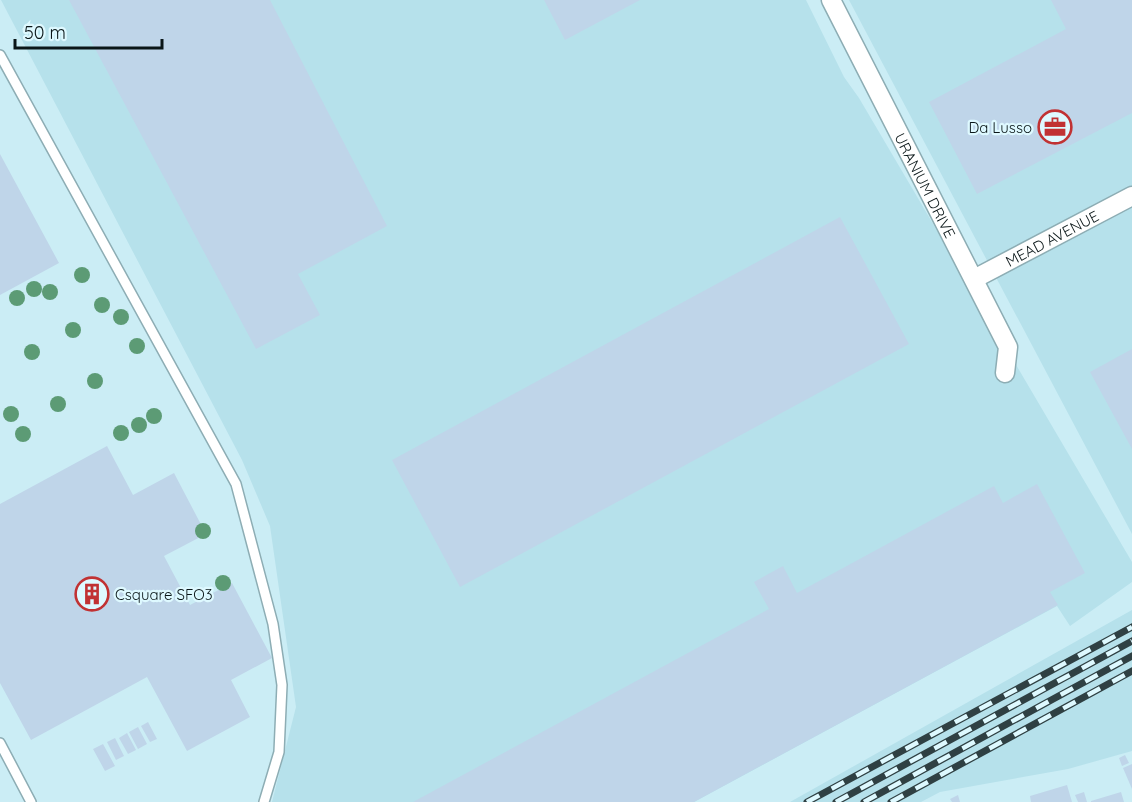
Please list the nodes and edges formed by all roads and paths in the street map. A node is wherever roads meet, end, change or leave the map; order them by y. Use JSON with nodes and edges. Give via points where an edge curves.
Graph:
{"nodes":[{"id":1,"x":831,"y":0,"type":"edge"},
{"id":2,"x":0,"y":55,"type":"edge"},
{"id":3,"x":1132,"y":196,"type":"edge"},
{"id":4,"x":974,"y":279,"type":"junction"},
{"id":5,"x":1005,"y":373,"type":"dead end"},
{"id":6,"x":0,"y":743,"type":"edge"},
{"id":7,"x":31,"y":802,"type":"edge"},
{"id":8,"x":264,"y":802,"type":"edge"}],
"edges":[{"from":1,"to":4,"type":"street","name":"URANIUM DRIVE"},
{"from":2,"to":8,"type":"lane","via":[[236,484],[273,624],[282,685],[279,752]]},
{"from":3,"to":4,"type":"street","name":"MEAD AVENUE"},
{"from":4,"to":5,"type":"street","name":"URANIUM DRIVE","via":[[1008,347]]},
{"from":6,"to":7,"type":"lane"}]}
